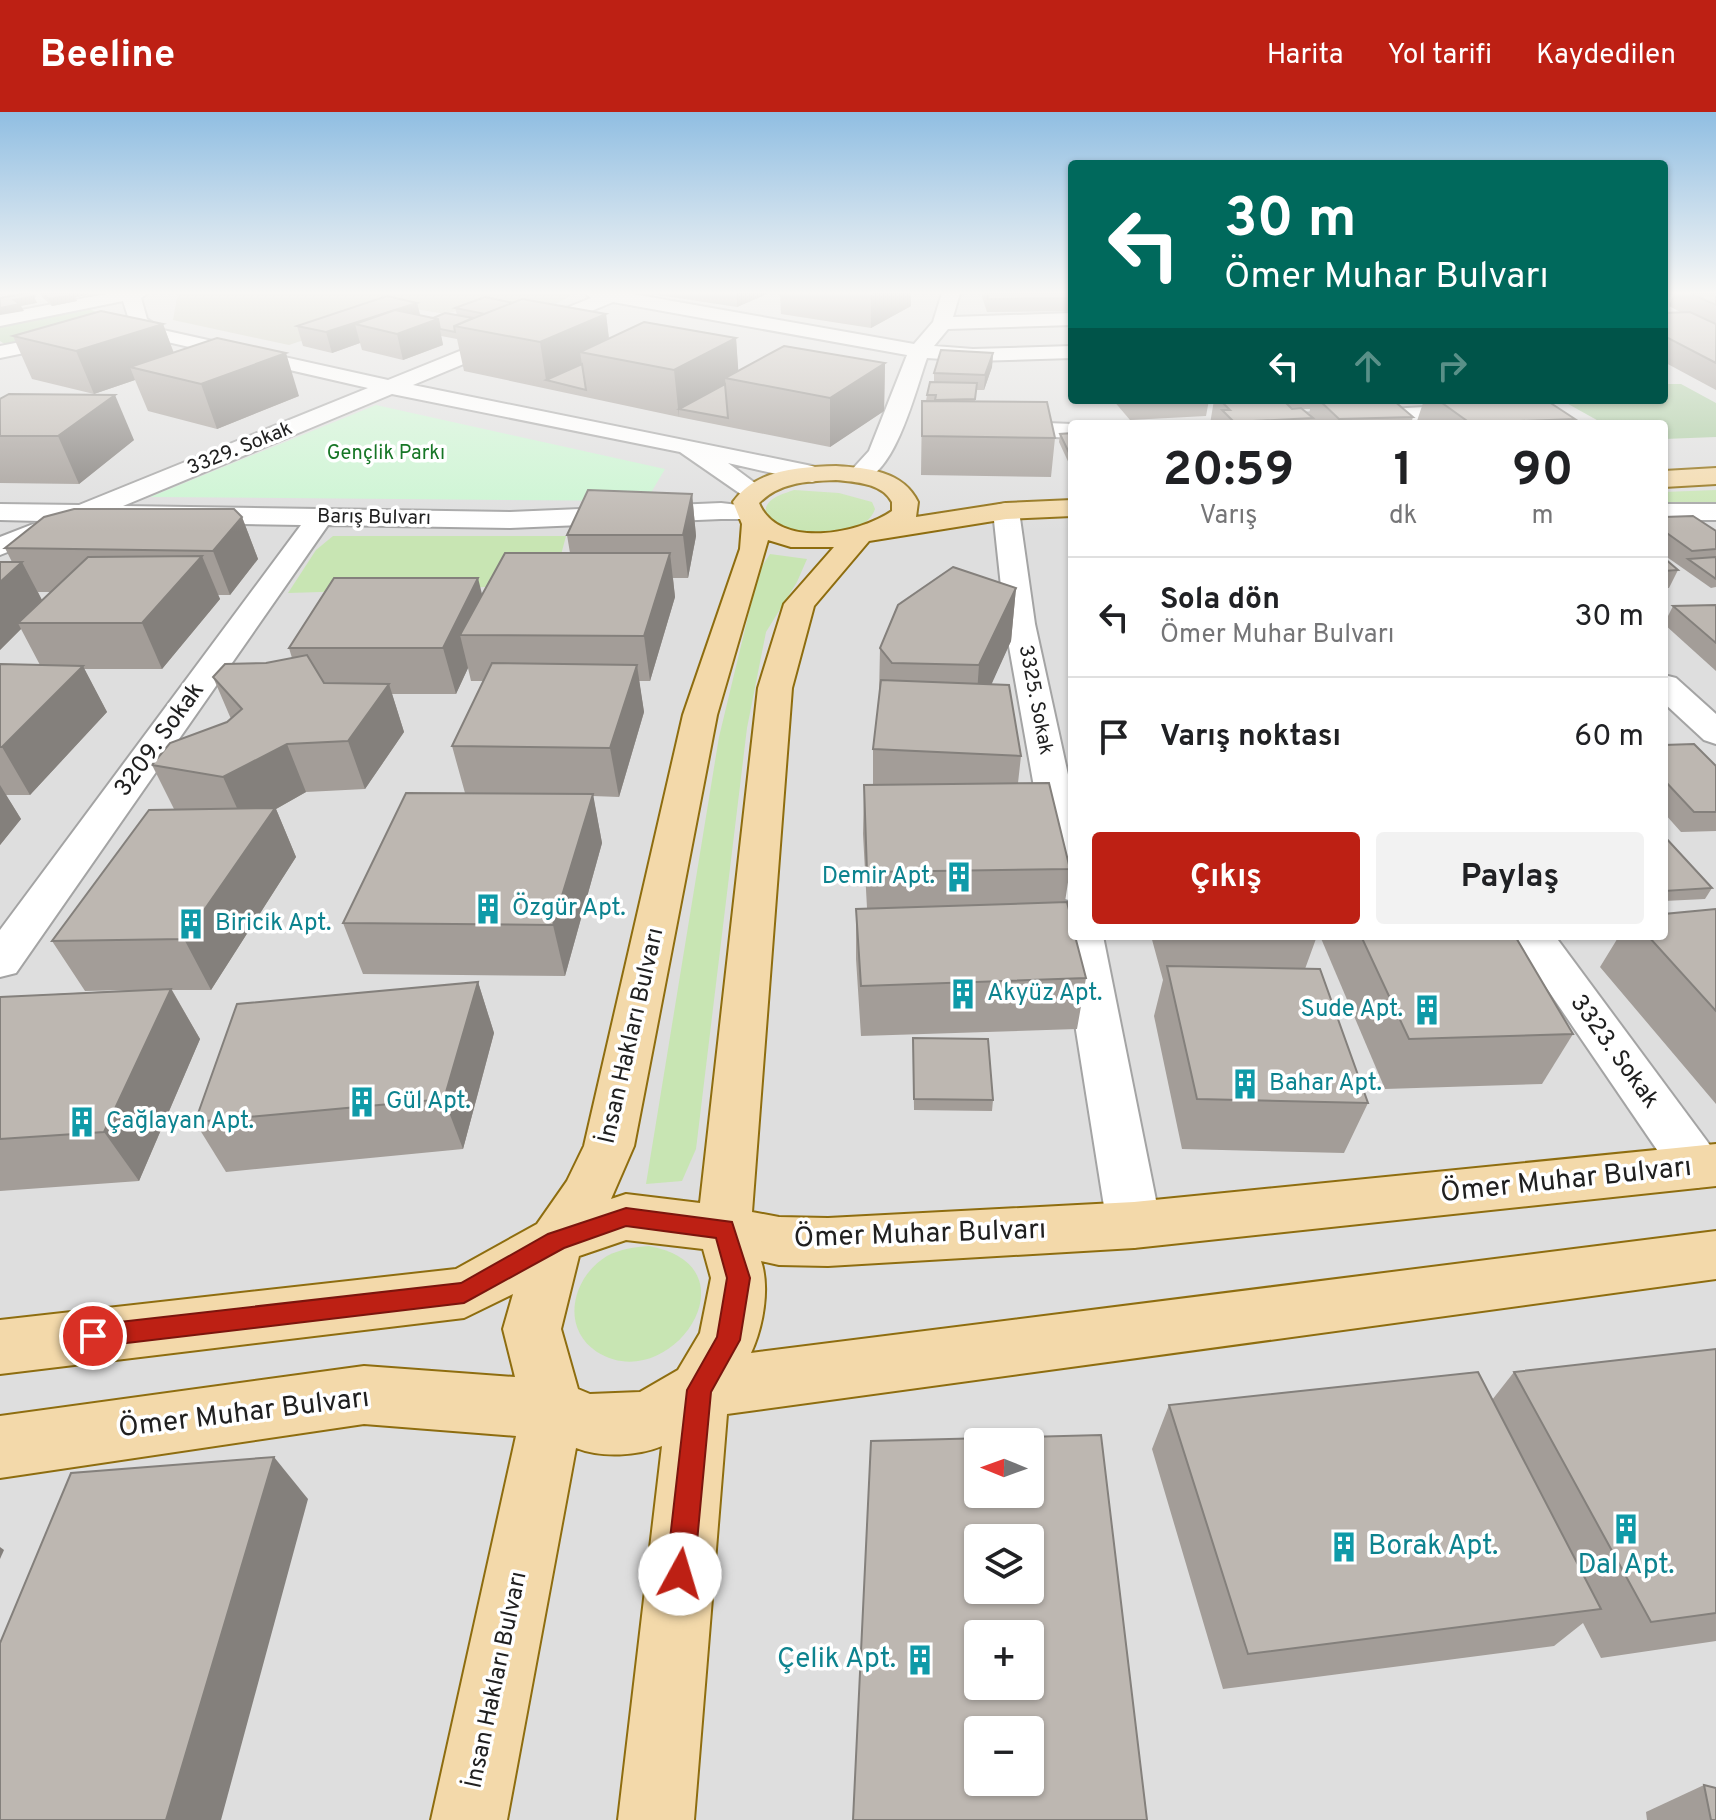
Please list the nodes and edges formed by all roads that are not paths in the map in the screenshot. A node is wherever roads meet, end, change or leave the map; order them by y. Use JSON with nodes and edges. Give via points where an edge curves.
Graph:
{"nodes":[{"id":1,"x":329,"y":373,"type":"edge"},
{"id":2,"x":425,"y":373,"type":"edge"},
{"id":3,"x":911,"y":373,"type":"edge"},
{"id":4,"x":392,"y":387,"type":"junction"},
{"id":5,"x":1509,"y":409,"type":"edge"},
{"id":6,"x":1313,"y":420,"type":"edge"},
{"id":7,"x":892,"y":422,"type":"junction"},
{"id":8,"x":922,"y":423,"type":"edge"},
{"id":9,"x":968,"y":426,"type":"edge"},
{"id":10,"x":1068,"y":431,"type":"edge"},
{"id":11,"x":688,"y":446,"type":"junction"},
{"id":12,"x":1716,"y":458,"type":"edge"},
{"id":13,"x":1668,"y":461,"type":"edge"},
{"id":14,"x":812,"y":474,"type":"junction"},
{"id":15,"x":860,"y":475,"type":"junction"},
{"id":16,"x":1716,"y":476,"type":"edge"},
{"id":17,"x":1668,"y":479,"type":"edge"},
{"id":18,"x":892,"y":486,"type":"junction"},
{"id":19,"x":1068,"y":486,"type":"edge"},
{"id":20,"x":921,"y":488,"type":"edge"},
{"id":21,"x":1001,"y":499,"type":"junction"},
{"id":22,"x":1068,"y":507,"type":"edge"},
{"id":23,"x":752,"y":510,"type":"junction"},
{"id":24,"x":0,"y":512,"type":"edge"},
{"id":25,"x":1690,"y":512,"type":"edge"},
{"id":26,"x":83,"y":513,"type":"junction"},
{"id":27,"x":320,"y":517,"type":"junction"},
{"id":28,"x":1716,"y":531,"type":"edge"},
{"id":29,"x":869,"y":534,"type":"junction"},
{"id":30,"x":0,"y":547,"type":"edge"},
{"id":31,"x":1683,"y":701,"type":"edge"},
{"id":32,"x":1716,"y":733,"type":"edge"},
{"id":33,"x":1068,"y":868,"type":"edge"},
{"id":34,"x":1083,"y":940,"type":"edge"},
{"id":35,"x":1535,"y":940,"type":"edge"},
{"id":36,"x":0,"y":962,"type":"edge"},
{"id":37,"x":1706,"y":1166,"type":"edge"},
{"id":38,"x":1134,"y":1225,"type":"junction"},
{"id":39,"x":724,"y":1229,"type":"junction"},
{"id":40,"x":556,"y":1241,"type":"junction"},
{"id":41,"x":1716,"y":1255,"type":"edge"},
{"id":42,"x":0,"y":1347,"type":"edge"},
{"id":43,"x":699,"y":1390,"type":"junction"},
{"id":44,"x":553,"y":1409,"type":"junction"},
{"id":45,"x":0,"y":1447,"type":"edge"},
{"id":46,"x":469,"y":1820,"type":"edge"},
{"id":47,"x":656,"y":1820,"type":"edge"}],
"edges":[{"from":1,"to":4,"type":"street"},
{"from":2,"to":4,"type":"street","name":"3329. Sokak"},
{"from":3,"to":7,"type":"street"},
{"from":4,"to":11,"type":"street"},
{"from":4,"to":26,"type":"street","name":"3329. Sokak"},
{"from":5,"to":6,"type":"street"},
{"from":7,"to":8,"type":"street"},
{"from":7,"to":15,"type":"street","via":[[880,454]]},
{"from":9,"to":10,"type":"street"},
{"from":11,"to":14,"type":"street"},
{"from":11,"to":23,"type":"street"},
{"from":12,"to":13,"type":"main road"},
{"from":14,"to":15,"type":"main road"},
{"from":14,"to":23,"type":"main road","via":[[789,477]]},
{"from":15,"to":18,"type":"main road"},
{"from":16,"to":17,"type":"main road"},
{"from":18,"to":20,"type":"main road"},
{"from":18,"to":29,"type":"main road","via":[[903,494],[905,514]]},
{"from":19,"to":21,"type":"main road"},
{"from":21,"to":22,"type":"main road"},
{"from":21,"to":29,"type":"main road"},
{"from":21,"to":33,"type":"street","name":"3325. Sokak"},
{"from":23,"to":27,"type":"street","name":"Barış Bulvarı","via":[[510,520]]},
{"from":23,"to":29,"type":"main road","via":[[775,533],[800,539]]},
{"from":23,"to":40,"type":"main road","name":"İnsan Hakları Bulvarı","via":[[754,549],[700,715],[609,1146],[587,1195]]},
{"from":24,"to":26,"type":"street","name":"Barış Bulvarı"},
{"from":25,"to":28,"type":"street"},
{"from":26,"to":27,"type":"street","name":"Barış Bulvarı"},
{"from":26,"to":30,"type":"street","name":"3329. Sokak"},
{"from":27,"to":36,"type":"street","name":"3209. Sokak"},
{"from":29,"to":39,"type":"main road","via":[[799,604],[775,688]]},
{"from":31,"to":32,"type":"street"},
{"from":34,"to":38,"type":"street"},
{"from":35,"to":37,"type":"street","name":"3323. Sokak"},
{"from":37,"to":38,"type":"main road","name":"Ömer Muhar Bulvarı"},
{"from":38,"to":39,"type":"main road","name":"Ömer Muhar Bulvarı","via":[[828,1242],[779,1241]]},
{"from":39,"to":40,"type":"main road","name":"Ömer Muhar Bulvarı","via":[[626,1217]]},
{"from":39,"to":43,"type":"main road","via":[[739,1278],[728,1340]]},
{"from":40,"to":42,"type":"main road","name":"Ömer Muhar Bulvarı","via":[[464,1293]]},
{"from":40,"to":44,"type":"main road","name":"İnsan Hakları Bulvarı","via":[[532,1329]]},
{"from":41,"to":43,"type":"main road","name":"Ömer Muhar Bulvarı"},
{"from":43,"to":44,"type":"main road","name":"Ömer Muhar Bulvarı","via":[[647,1422],[590,1424]]},
{"from":43,"to":47,"type":"main road"},
{"from":44,"to":45,"type":"main road","name":"Ömer Muhar Bulvarı","via":[[364,1395]]},
{"from":44,"to":46,"type":"main road","name":"İnsan Hakları Bulvarı"}]}
